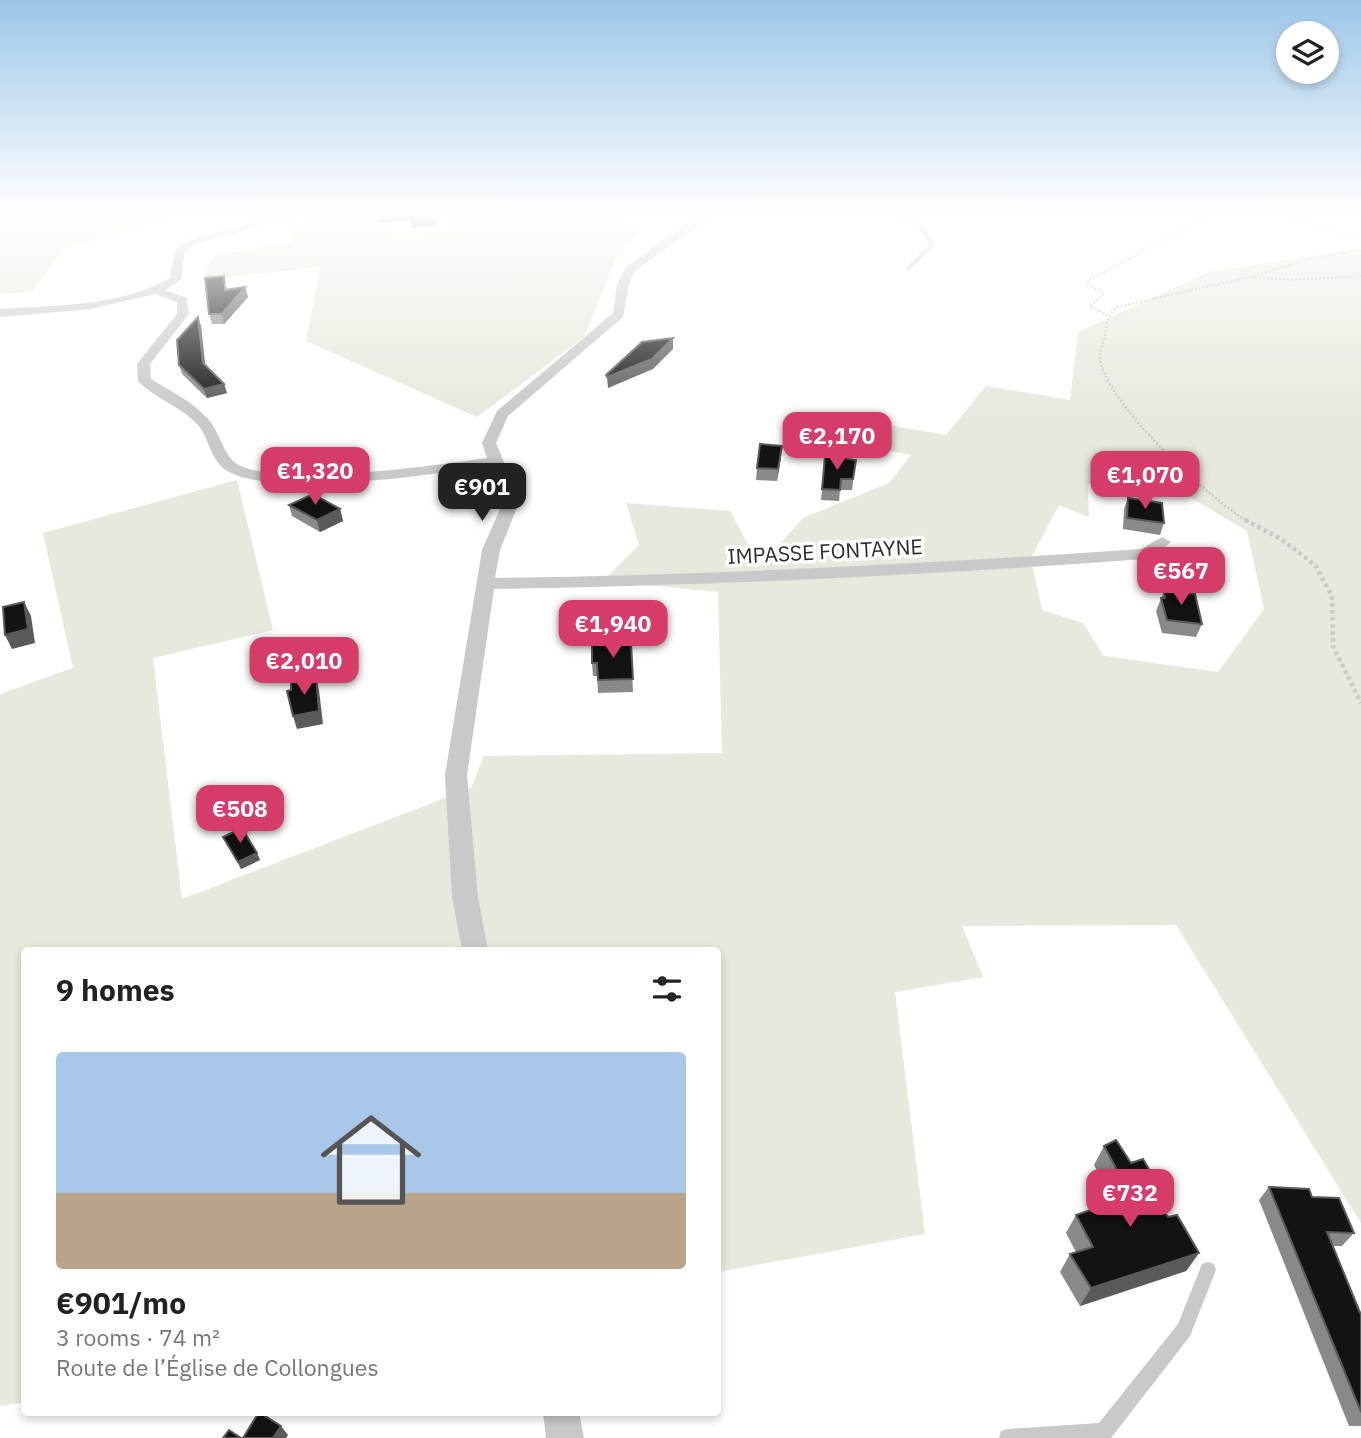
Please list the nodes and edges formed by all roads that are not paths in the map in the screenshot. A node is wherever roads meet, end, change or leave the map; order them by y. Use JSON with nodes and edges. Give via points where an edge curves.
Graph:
{"nodes":[{"id":1,"x":174,"y":281,"type":"edge"},
{"id":2,"x":624,"y":281,"type":"edge"},
{"id":3,"x":159,"y":292,"type":"junction"},
{"id":4,"x":0,"y":313,"type":"edge"},
{"id":5,"x":496,"y":461,"type":"junction"},
{"id":6,"x":1162,"y":542,"type":"dead end"},
{"id":7,"x":486,"y":584,"type":"junction"},
{"id":8,"x":474,"y":947,"type":"edge"},
{"id":9,"x":1208,"y":1270,"type":"dead end"},
{"id":10,"x":562,"y":1416,"type":"edge"},
{"id":11,"x":565,"y":1438,"type":"edge"},
{"id":12,"x":1008,"y":1438,"type":"edge"}],
"edges":[{"from":1,"to":3,"type":"street"},
{"from":2,"to":5,"type":"street","via":[[619,314],[502,414],[489,443]]},
{"from":3,"to":4,"type":"street"},
{"from":3,"to":5,"type":"street","via":[[183,300],[183,314],[143,365],[145,381],[183,404],[207,427],[229,466],[252,477],[357,477]]},
{"from":5,"to":7,"type":"street","via":[[512,500],[491,550]]},
{"from":6,"to":7,"type":"street","name":"IMPASSE FONTAYNE","via":[[1145,554],[969,567],[719,581]]},
{"from":7,"to":8,"type":"street","via":[[456,775],[465,897]]},
{"from":9,"to":12,"type":"lane","via":[[1184,1330],[1104,1432]]},
{"from":10,"to":11,"type":"street"}]}
